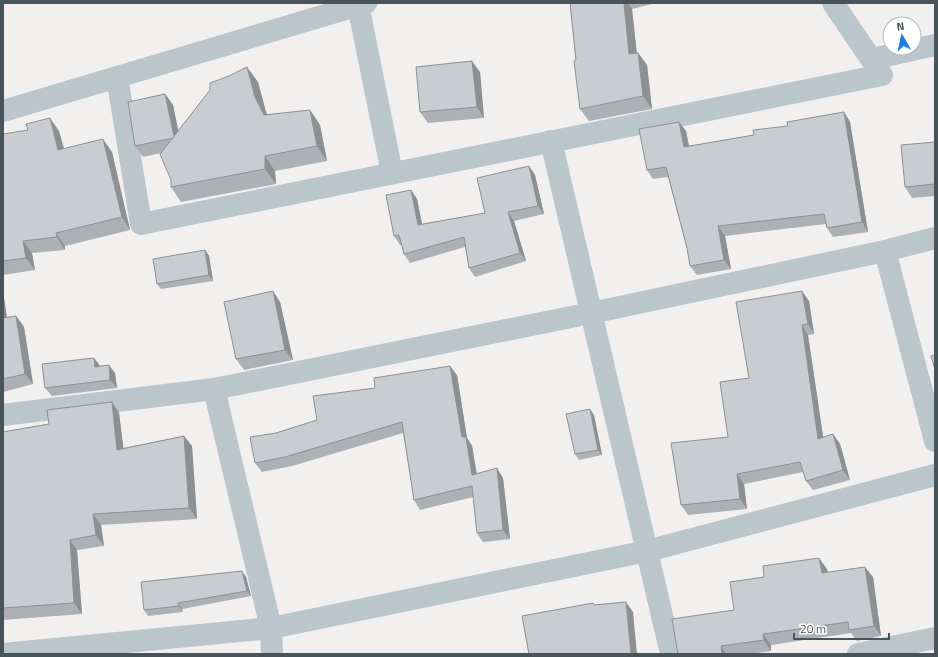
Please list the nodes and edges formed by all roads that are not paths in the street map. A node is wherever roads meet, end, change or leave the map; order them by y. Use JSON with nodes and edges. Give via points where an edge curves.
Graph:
{"nodes":[{"id":1,"x":833,"y":3,"type":"edge"},
{"id":2,"x":362,"y":4,"type":"edge"},
{"id":3,"x":935,"y":45,"type":"edge"},
{"id":4,"x":872,"y":60,"type":"junction"},
{"id":5,"x":117,"y":77,"type":"junction"},
{"id":6,"x":3,"y":111,"type":"edge"},
{"id":7,"x":551,"y":141,"type":"junction"},
{"id":8,"x":392,"y":173,"type":"junction"},
{"id":9,"x":935,"y":238,"type":"edge"},
{"id":10,"x":885,"y":251,"type":"junction"},
{"id":11,"x":591,"y":313,"type":"junction"},
{"id":12,"x":214,"y":389,"type":"junction"},
{"id":13,"x":3,"y":415,"type":"edge"},
{"id":14,"x":935,"y":441,"type":"edge"},
{"id":15,"x":935,"y":475,"type":"edge"},
{"id":16,"x":646,"y":551,"type":"junction"},
{"id":17,"x":271,"y":628,"type":"junction"},
{"id":18,"x":935,"y":638,"type":"edge"},
{"id":19,"x":56,"y":651,"type":"edge"},
{"id":20,"x":3,"y":654,"type":"edge"},
{"id":21,"x":272,"y":654,"type":"edge"},
{"id":22,"x":671,"y":654,"type":"edge"},
{"id":23,"x":858,"y":654,"type":"edge"}],
"edges":[{"from":1,"to":4,"type":"street"},
{"from":2,"to":5,"type":"street"},
{"from":2,"to":8,"type":"street"},
{"from":3,"to":4,"type":"street"},
{"from":4,"to":7,"type":"street","via":[[882,75]]},
{"from":5,"to":6,"type":"street"},
{"from":5,"to":8,"type":"street","via":[[141,224]]},
{"from":7,"to":8,"type":"street"},
{"from":7,"to":11,"type":"street"},
{"from":9,"to":10,"type":"street"},
{"from":10,"to":11,"type":"street"},
{"from":10,"to":14,"type":"street"},
{"from":11,"to":12,"type":"street"},
{"from":11,"to":16,"type":"street"},
{"from":12,"to":13,"type":"street"},
{"from":12,"to":17,"type":"street"},
{"from":15,"to":16,"type":"street"},
{"from":16,"to":17,"type":"street"},
{"from":16,"to":22,"type":"street"},
{"from":17,"to":19,"type":"street"},
{"from":17,"to":21,"type":"street"},
{"from":18,"to":23,"type":"street"},
{"from":19,"to":20,"type":"street"}]}
